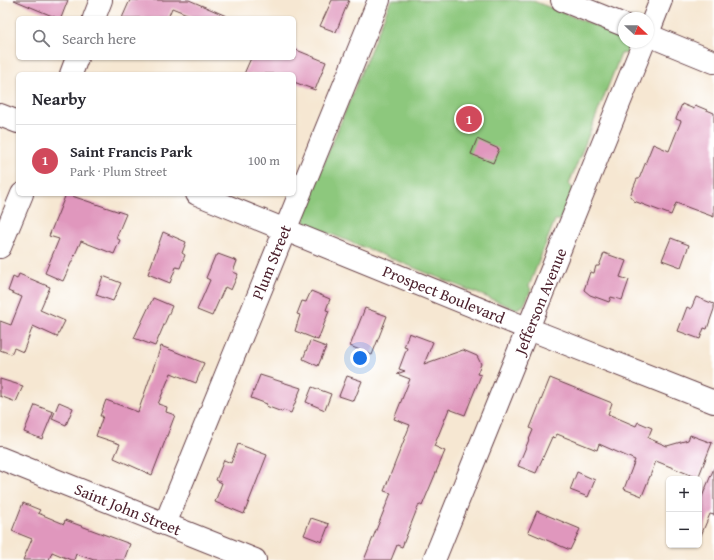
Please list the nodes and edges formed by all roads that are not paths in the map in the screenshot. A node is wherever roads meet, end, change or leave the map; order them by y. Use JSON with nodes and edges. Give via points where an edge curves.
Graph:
{"nodes":[{"id":1,"x":101,"y":0,"type":"edge"},
{"id":2,"x":379,"y":0,"type":"edge"},
{"id":3,"x":562,"y":0,"type":"edge"},
{"id":4,"x":661,"y":0,"type":"edge"},
{"id":5,"x":95,"y":16,"type":"edge"},
{"id":6,"x":654,"y":18,"type":"edge"},
{"id":7,"x":618,"y":23,"type":"edge"},
{"id":8,"x":654,"y":37,"type":"edge"},
{"id":9,"x":642,"y":48,"type":"edge"},
{"id":10,"x":76,"y":60,"type":"edge"},
{"id":11,"x":714,"y":62,"type":"edge"},
{"id":12,"x":72,"y":72,"type":"edge"},
{"id":13,"x":0,"y":115,"type":"edge"},
{"id":14,"x":16,"y":121,"type":"edge"},
{"id":15,"x":21,"y":196,"type":"edge"},
{"id":16,"x":202,"y":196,"type":"edge"},
{"id":17,"x":284,"y":229,"type":"junction"},
{"id":18,"x":0,"y":247,"type":"edge"},
{"id":19,"x":529,"y":329,"type":"junction"},
{"id":20,"x":714,"y":402,"type":"edge"},
{"id":21,"x":0,"y":458,"type":"edge"},
{"id":22,"x":165,"y":524,"type":"junction"},
{"id":23,"x":255,"y":560,"type":"edge"},
{"id":24,"x":434,"y":560,"type":"edge"}],
"edges":[{"from":1,"to":5,"type":"street"},
{"from":2,"to":17,"type":"street","name":"Plum Street"},
{"from":3,"to":7,"type":"street"},
{"from":4,"to":6,"type":"street"},
{"from":8,"to":11,"type":"street"},
{"from":9,"to":19,"type":"street","name":"Jefferson Avenue"},
{"from":10,"to":12,"type":"street"},
{"from":13,"to":14,"type":"street"},
{"from":15,"to":18,"type":"street"},
{"from":16,"to":17,"type":"street","name":"Prospect Boulevard"},
{"from":17,"to":19,"type":"street","name":"Prospect Boulevard"},
{"from":17,"to":22,"type":"street","name":"Plum Street"},
{"from":19,"to":20,"type":"street","name":"Prospect Boulevard"},
{"from":19,"to":24,"type":"street","name":"Jefferson Avenue"},
{"from":21,"to":22,"type":"street","name":"Saint John Street"},
{"from":22,"to":23,"type":"street","name":"Saint John Street"}]}
